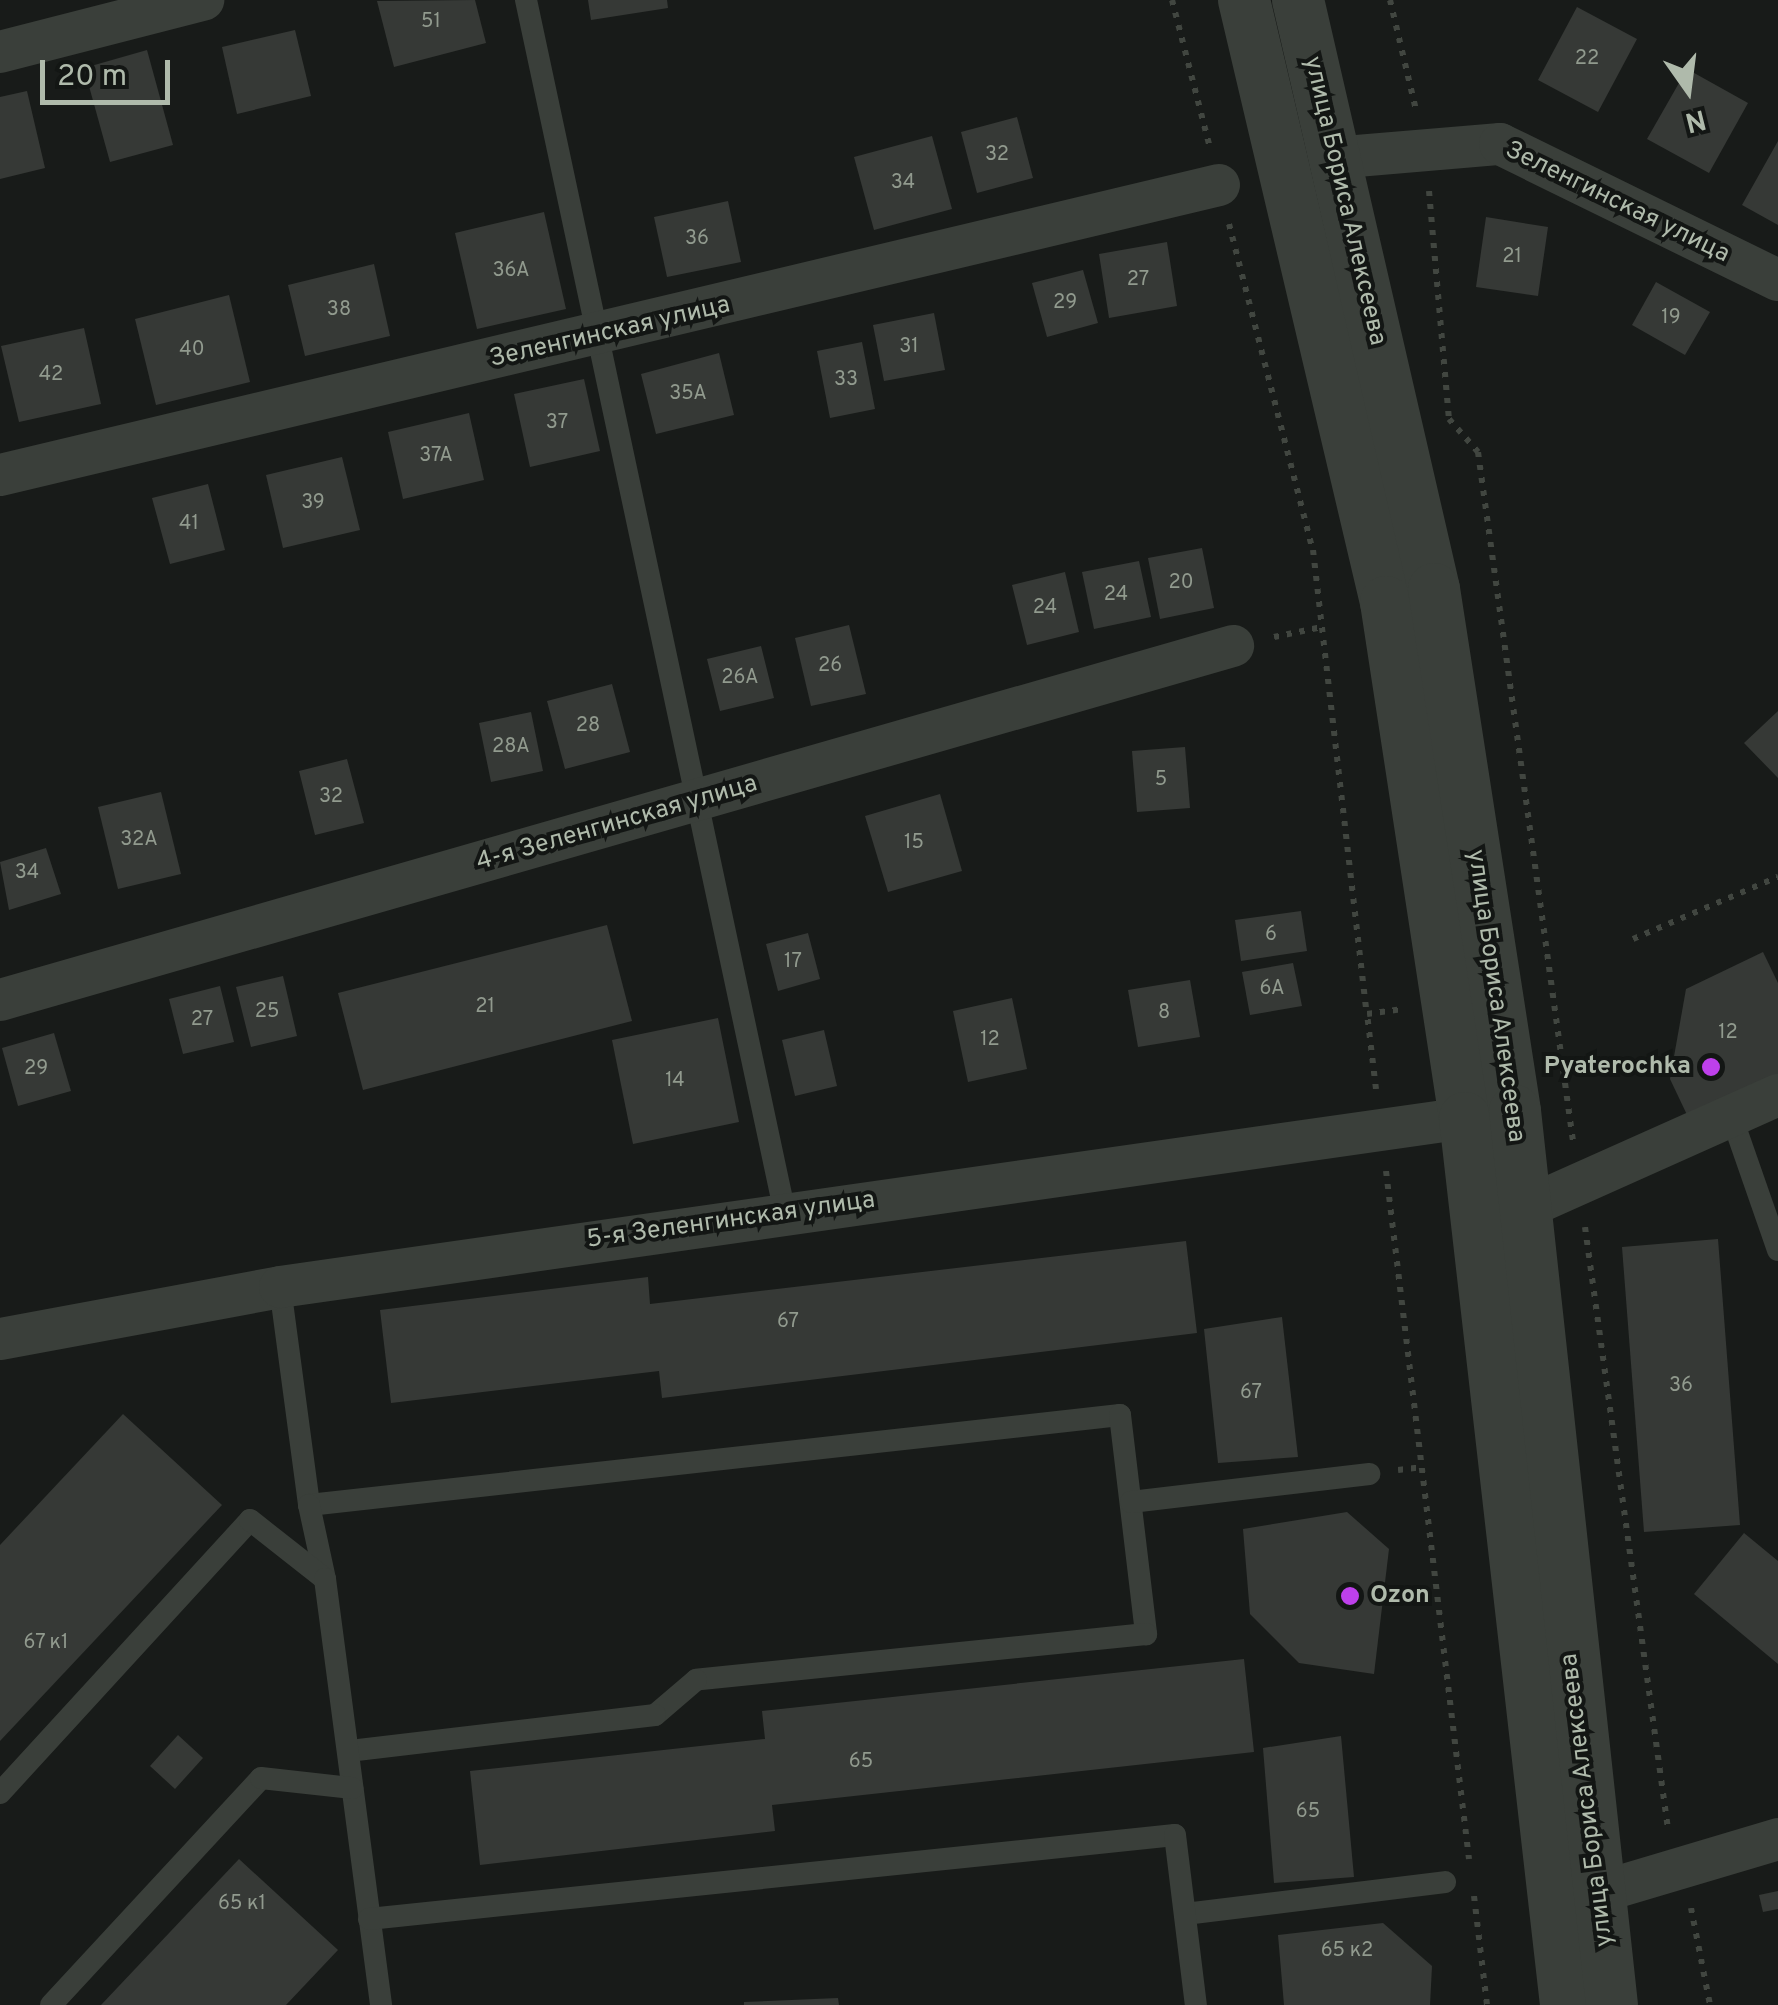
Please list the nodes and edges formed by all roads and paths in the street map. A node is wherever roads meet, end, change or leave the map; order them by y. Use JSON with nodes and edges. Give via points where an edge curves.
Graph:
{"nodes":[{"id":1,"x":203,"y":0,"type":"edge"},
{"id":2,"x":526,"y":0,"type":"edge"},
{"id":3,"x":1172,"y":0,"type":"edge"},
{"id":4,"x":1244,"y":0,"type":"edge"},
{"id":5,"x":1298,"y":0,"type":"edge"},
{"id":6,"x":0,"y":52,"type":"edge"},
{"id":7,"x":1333,"y":158,"type":"junction"},
{"id":8,"x":1219,"y":185,"type":"junction"},
{"id":9,"x":1778,"y":280,"type":"edge"},
{"id":10,"x":602,"y":335,"type":"junction"},
{"id":11,"x":0,"y":474,"type":"edge"},
{"id":12,"x":1233,"y":646,"type":"dead end"},
{"id":13,"x":695,"y":801,"type":"junction"},
{"id":14,"x":1778,"y":877,"type":"edge"},
{"id":15,"x":1633,"y":939,"type":"dead end"},
{"id":16,"x":0,"y":1000,"type":"edge"},
{"id":17,"x":1367,"y":1014,"type":"dead end"},
{"id":18,"x":1778,"y":1094,"type":"edge"},
{"id":19,"x":1730,"y":1115,"type":"junction"},
{"id":20,"x":1464,"y":1118,"type":"junction"},
{"id":21,"x":1380,"y":1130,"type":"junction"},
{"id":22,"x":1522,"y":1209,"type":"junction"},
{"id":23,"x":785,"y":1213,"type":"junction"},
{"id":24,"x":1778,"y":1250,"type":"edge"},
{"id":25,"x":280,"y":1287,"type":"junction"},
{"id":26,"x":0,"y":1338,"type":"edge"},
{"id":27,"x":1370,"y":1474,"type":"dead end"},
{"id":28,"x":1130,"y":1502,"type":"junction"},
{"id":29,"x":308,"y":1505,"type":"junction"},
{"id":30,"x":324,"y":1579,"type":"junction"},
{"id":31,"x":348,"y":1751,"type":"junction"},
{"id":32,"x":352,"y":1788,"type":"junction"},
{"id":33,"x":0,"y":1793,"type":"edge"},
{"id":34,"x":1778,"y":1839,"type":"edge"},
{"id":35,"x":1445,"y":1882,"type":"dead end"},
{"id":36,"x":1597,"y":1892,"type":"junction"},
{"id":37,"x":1185,"y":1914,"type":"junction"},
{"id":38,"x":369,"y":1919,"type":"junction"},
{"id":39,"x":51,"y":2005,"type":"edge"},
{"id":40,"x":380,"y":2005,"type":"edge"},
{"id":41,"x":1196,"y":2005,"type":"edge"},
{"id":42,"x":1487,"y":2005,"type":"edge"},
{"id":43,"x":1566,"y":2005,"type":"edge"},
{"id":44,"x":1612,"y":2005,"type":"edge"}],
"edges":[{"from":1,"to":6,"type":"street"},
{"from":2,"to":10,"type":"lane"},
{"from":3,"to":8,"type":"path"},
{"from":4,"to":20,"type":"street","via":[[1386,602]]},
{"from":5,"to":7,"type":"street","name":"улица Бориса Алексеева"},
{"from":7,"to":9,"type":"street","name":"Зеленгинская улица","via":[[1500,144]]},
{"from":7,"to":22,"type":"street","name":"улица Бориса Алексеева","via":[[1434,588]]},
{"from":8,"to":10,"type":"street","name":"Зеленгинская улица"},
{"from":8,"to":17,"type":"path","via":[[1313,550]]},
{"from":10,"to":11,"type":"street","name":"Зеленгинская улица"},
{"from":10,"to":13,"type":"lane"},
{"from":12,"to":13,"type":"street","name":"4-я Зеленгинская улица"},
{"from":13,"to":16,"type":"street","name":"4-я Зеленгинская улица"},
{"from":13,"to":23,"type":"lane"},
{"from":14,"to":15,"type":"path"},
{"from":18,"to":19,"type":"street"},
{"from":19,"to":22,"type":"street"},
{"from":19,"to":24,"type":"lane"},
{"from":20,"to":21,"type":"street","name":"5-я Зеленгинская улица"},
{"from":20,"to":43,"type":"street"},
{"from":21,"to":23,"type":"street","name":"5-я Зеленгинская улица"},
{"from":21,"to":42,"type":"path"},
{"from":22,"to":36,"type":"street","name":"улица Бориса Алексеева"},
{"from":23,"to":25,"type":"street","name":"5-я Зеленгинская улица"},
{"from":25,"to":26,"type":"street","name":"5-я Зеленгинская улица"},
{"from":25,"to":29,"type":"lane"},
{"from":27,"to":28,"type":"lane"},
{"from":28,"to":29,"type":"lane","via":[[1120,1416]]},
{"from":28,"to":31,"type":"lane","via":[[1146,1634],[696,1680],[655,1714]]},
{"from":29,"to":30,"type":"lane"},
{"from":30,"to":31,"type":"lane"},
{"from":30,"to":33,"type":"lane","via":[[250,1520]]},
{"from":31,"to":32,"type":"lane"},
{"from":32,"to":38,"type":"lane"},
{"from":32,"to":39,"type":"lane","via":[[261,1778]]},
{"from":34,"to":36,"type":"street"},
{"from":35,"to":37,"type":"lane"},
{"from":36,"to":44,"type":"street","name":"улица Бориса Алексеева"},
{"from":37,"to":38,"type":"lane","via":[[1175,1834]]},
{"from":37,"to":41,"type":"lane"},
{"from":38,"to":40,"type":"lane"}]}
